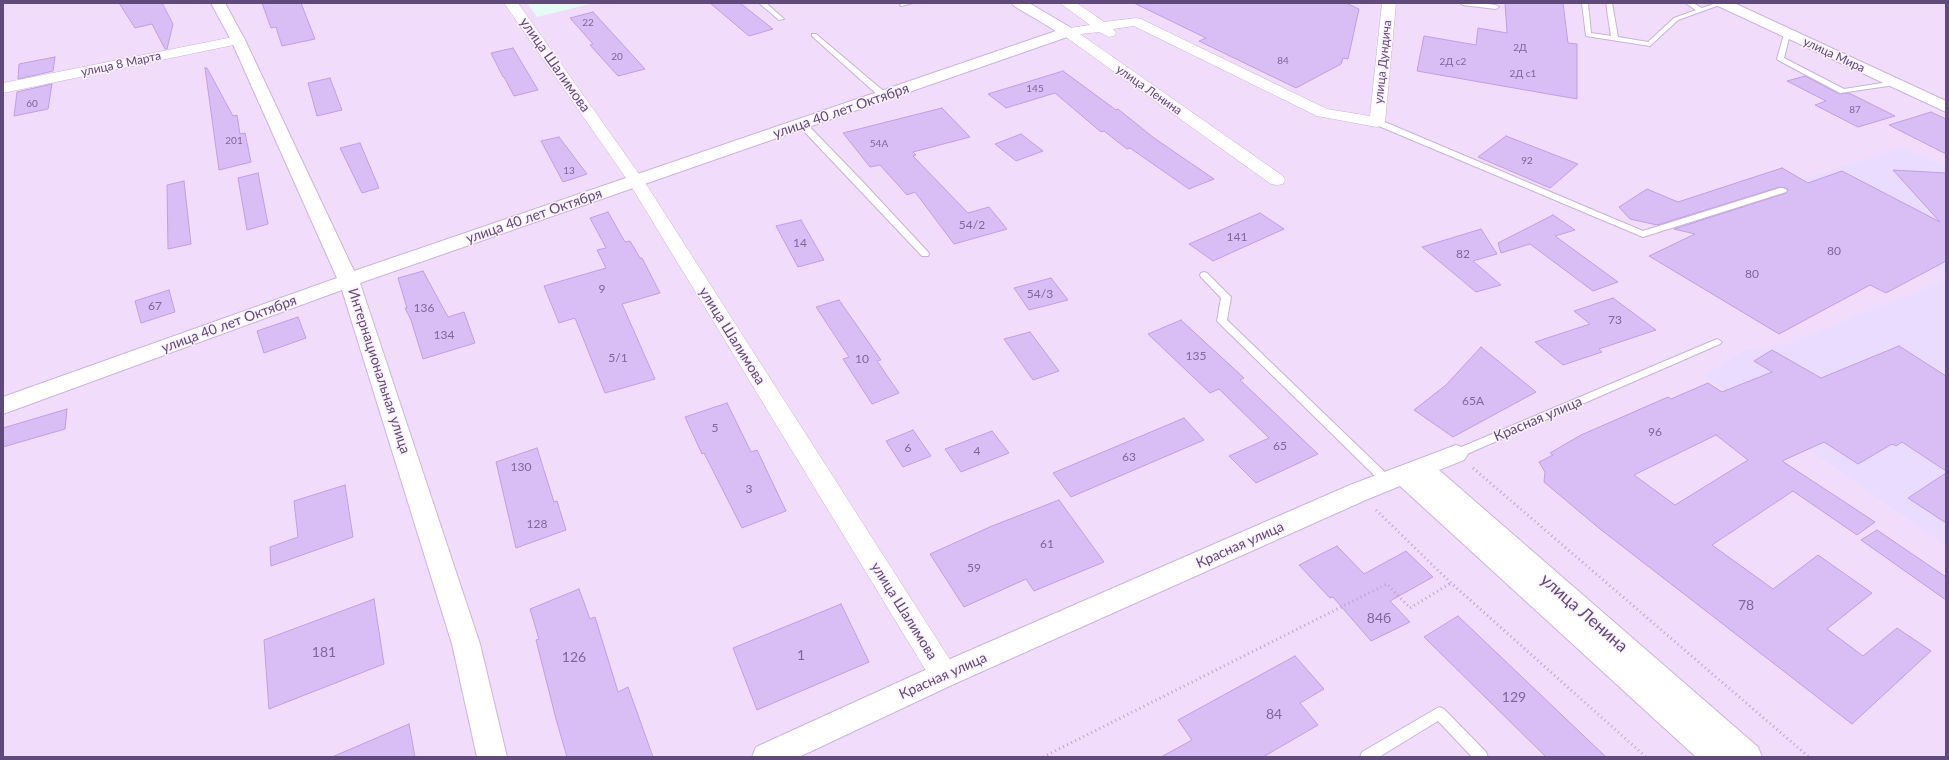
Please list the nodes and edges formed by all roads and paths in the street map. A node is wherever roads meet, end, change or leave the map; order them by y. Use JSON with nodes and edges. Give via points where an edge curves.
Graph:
{"nodes":[{"id":1,"x":218,"y":3,"type":"edge"},
{"id":2,"x":511,"y":3,"type":"edge"},
{"id":3,"x":762,"y":3,"type":"edge"},
{"id":4,"x":1019,"y":3,"type":"edge"},
{"id":5,"x":1067,"y":3,"type":"edge"},
{"id":6,"x":1389,"y":3,"type":"edge"},
{"id":7,"x":1463,"y":3,"type":"edge"},
{"id":8,"x":1585,"y":3,"type":"edge"},
{"id":9,"x":1609,"y":3,"type":"edge"},
{"id":10,"x":1688,"y":3,"type":"edge"},
{"id":11,"x":1722,"y":3,"type":"edge"},
{"id":12,"x":1496,"y":7,"type":"dead end"},
{"id":13,"x":1702,"y":10,"type":"junction"},
{"id":14,"x":781,"y":19,"type":"dead end"},
{"id":15,"x":1068,"y":32,"type":"junction"},
{"id":16,"x":1108,"y":32,"type":"junction"},
{"id":17,"x":1788,"y":34,"type":"junction"},
{"id":18,"x":814,"y":35,"type":"dead end"},
{"id":19,"x":1615,"y":39,"type":"junction"},
{"id":20,"x":238,"y":40,"type":"junction"},
{"id":21,"x":1895,"y":83,"type":"junction"},
{"id":22,"x":3,"y":88,"type":"edge"},
{"id":23,"x":884,"y":96,"type":"junction"},
{"id":24,"x":1946,"y":106,"type":"edge"},
{"id":25,"x":1377,"y":122,"type":"junction"},
{"id":26,"x":802,"y":124,"type":"junction"},
{"id":27,"x":1277,"y":180,"type":"dead end"},
{"id":28,"x":636,"y":181,"type":"junction"},
{"id":29,"x":1783,"y":190,"type":"dead end"},
{"id":30,"x":925,"y":254,"type":"dead end"},
{"id":31,"x":1204,"y":275,"type":"dead end"},
{"id":32,"x":349,"y":281,"type":"junction"},
{"id":33,"x":1717,"y":342,"type":"dead end"},
{"id":34,"x":3,"y":406,"type":"edge"},
{"id":35,"x":1456,"y":454,"type":"junction"},
{"id":36,"x":1404,"y":474,"type":"junction"},
{"id":37,"x":1359,"y":492,"type":"junction"},
{"id":38,"x":1451,"y":582,"type":"junction"},
{"id":39,"x":944,"y":675,"type":"junction"},
{"id":40,"x":492,"y":757,"type":"edge"},
{"id":41,"x":767,"y":757,"type":"edge"},
{"id":42,"x":1043,"y":757,"type":"edge"},
{"id":43,"x":1367,"y":757,"type":"edge"},
{"id":44,"x":1481,"y":757,"type":"edge"},
{"id":45,"x":1646,"y":757,"type":"edge"},
{"id":46,"x":1718,"y":757,"type":"edge"},
{"id":47,"x":1747,"y":757,"type":"edge"},
{"id":48,"x":1809,"y":757,"type":"edge"}],
"edges":[{"from":1,"to":20,"type":"street","name":"Интернациональная улица"},
{"from":2,"to":28,"type":"street","name":"улица Шалимова"},
{"from":3,"to":14,"type":"lane"},
{"from":4,"to":15,"type":"street","name":"улица Ленина"},
{"from":5,"to":16,"type":"street"},
{"from":6,"to":25,"type":"street","name":"улица Дундича"},
{"from":7,"to":12,"type":"lane"},
{"from":8,"to":19,"type":"lane","via":[[1588,35]]},
{"from":9,"to":19,"type":"lane"},
{"from":10,"to":13,"type":"lane"},
{"from":11,"to":13,"type":"lane"},
{"from":11,"to":17,"type":"street","name":"улица Мира"},
{"from":13,"to":19,"type":"lane","via":[[1676,19],[1650,44]]},
{"from":15,"to":16,"type":"street"},
{"from":15,"to":23,"type":"street","name":"улица 40 лет Октября"},
{"from":15,"to":27,"type":"street","name":"улица Ленина"},
{"from":16,"to":25,"type":"street","via":[[1136,22],[1323,113]]},
{"from":17,"to":21,"type":"street","name":"улица Мира"},
{"from":17,"to":21,"type":"lane","via":[[1780,59],[1843,92]]},
{"from":18,"to":23,"type":"lane"},
{"from":20,"to":22,"type":"street","name":"улица 8 Марта"},
{"from":20,"to":32,"type":"street","name":"Интернациональная улица"},
{"from":21,"to":24,"type":"street","name":"улица Мира"},
{"from":23,"to":26,"type":"street","name":"улица 40 лет Октября"},
{"from":25,"to":29,"type":"lane","via":[[1643,234]]},
{"from":26,"to":28,"type":"street","name":"улица 40 лет Октября"},
{"from":26,"to":30,"type":"lane"},
{"from":28,"to":32,"type":"street","name":"улица 40 лет Октября"},
{"from":28,"to":39,"type":"street","name":"улица Шалимова"},
{"from":31,"to":36,"type":"lane","via":[[1226,297],[1222,321]]},
{"from":32,"to":34,"type":"street","name":"улица 40 лет Октября"},
{"from":32,"to":40,"type":"street","name":"Интернациональная улица","via":[[466,644]]},
{"from":33,"to":35,"type":"lane","name":"Красная улица"},
{"from":35,"to":36,"type":"street","name":"Красная улица"},
{"from":35,"to":48,"type":"path"},
{"from":36,"to":37,"type":"street","name":"Красная улица"},
{"from":36,"to":46,"type":"street","name":"улица Ленина"},
{"from":36,"to":47,"type":"street","name":"улица Ленина"},
{"from":37,"to":38,"type":"path"},
{"from":37,"to":39,"type":"street","name":"Красная улица"},
{"from":38,"to":42,"type":"path","via":[[1410,608],[1387,584]]},
{"from":38,"to":45,"type":"path"},
{"from":39,"to":41,"type":"street","name":"Красная улица"},
{"from":43,"to":44,"type":"lane","via":[[1439,713]]}]}
